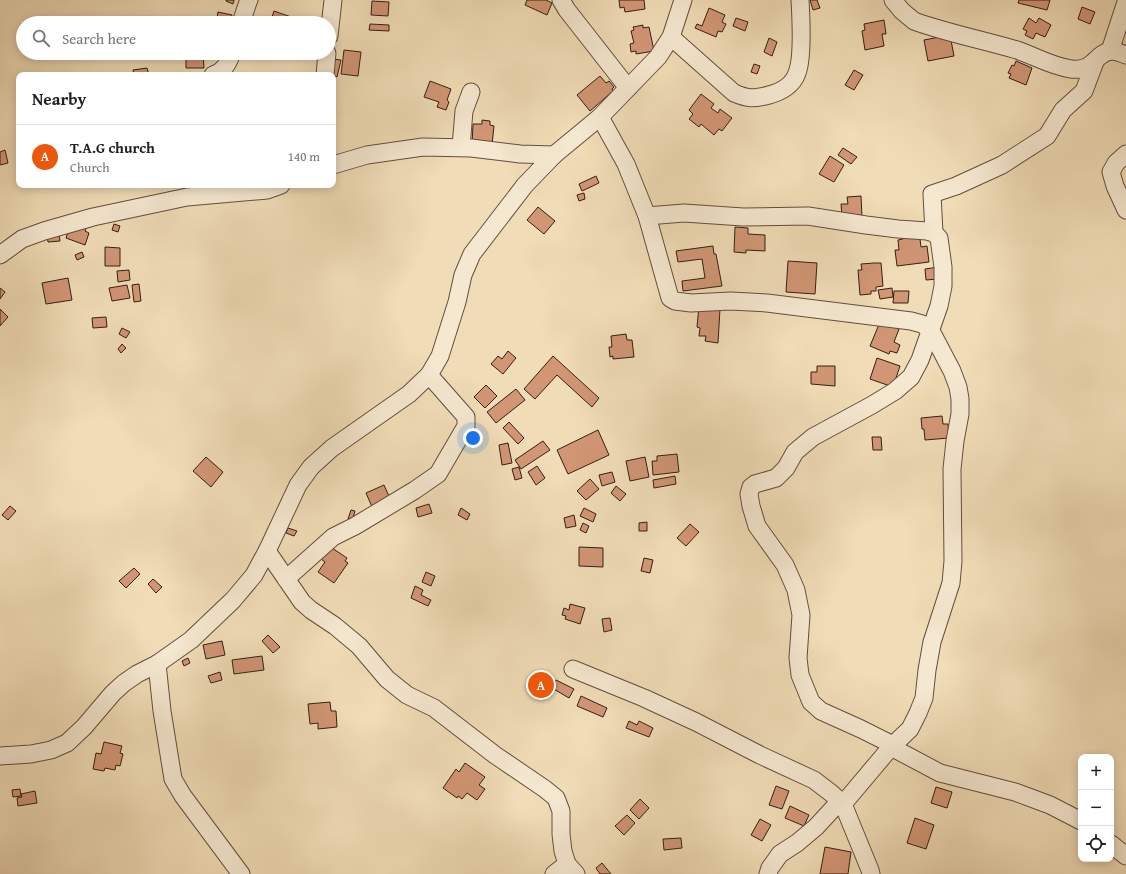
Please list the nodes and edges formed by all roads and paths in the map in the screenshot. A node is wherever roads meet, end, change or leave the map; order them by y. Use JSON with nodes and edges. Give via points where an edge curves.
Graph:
{"nodes":[{"id":1,"x":250,"y":0,"type":"edge"},
{"id":2,"x":333,"y":0,"type":"edge"},
{"id":3,"x":561,"y":0,"type":"edge"},
{"id":4,"x":683,"y":0,"type":"edge"},
{"id":5,"x":800,"y":0,"type":"edge"},
{"id":6,"x":893,"y":0,"type":"edge"},
{"id":7,"x":1126,"y":2,"type":"edge"},
{"id":8,"x":243,"y":16,"type":"edge"},
{"id":9,"x":331,"y":16,"type":"edge"},
{"id":10,"x":671,"y":37,"type":"junction"},
{"id":11,"x":1118,"y":53,"type":"edge"},
{"id":12,"x":229,"y":60,"type":"edge"},
{"id":13,"x":326,"y":60,"type":"edge"},
{"id":14,"x":1094,"y":62,"type":"junction"},
{"id":15,"x":221,"y":72,"type":"edge"},
{"id":16,"x":325,"y":72,"type":"edge"},
{"id":17,"x":628,"y":88,"type":"junction"},
{"id":18,"x":471,"y":92,"type":"dead end"},
{"id":19,"x":600,"y":117,"type":"junction"},
{"id":20,"x":461,"y":148,"type":"junction"},
{"id":21,"x":1126,"y":154,"type":"edge"},
{"id":22,"x":554,"y":155,"type":"junction"},
{"id":23,"x":336,"y":163,"type":"edge"},
{"id":24,"x":273,"y":188,"type":"edge"},
{"id":25,"x":186,"y":191,"type":"edge"},
{"id":26,"x":1126,"y":210,"type":"edge"},
{"id":27,"x":647,"y":216,"type":"junction"},
{"id":28,"x":934,"y":233,"type":"junction"},
{"id":29,"x":0,"y":255,"type":"edge"},
{"id":30,"x":930,"y":329,"type":"junction"},
{"id":31,"x":429,"y":375,"type":"junction"},
{"id":32,"x":267,"y":552,"type":"junction"},
{"id":33,"x":286,"y":579,"type":"junction"},
{"id":34,"x":157,"y":664,"type":"junction"},
{"id":35,"x":573,"y":669,"type":"dead end"},
{"id":36,"x":892,"y":746,"type":"junction"},
{"id":37,"x":0,"y":756,"type":"edge"},
{"id":38,"x":842,"y":803,"type":"junction"},
{"id":39,"x":1078,"y":819,"type":"edge"},
{"id":40,"x":1114,"y":846,"type":"edge"},
{"id":41,"x":1126,"y":856,"type":"edge"},
{"id":42,"x":566,"y":871,"type":"edge"},
{"id":43,"x":872,"y":873,"type":"edge"},
{"id":44,"x":241,"y":874,"type":"edge"},
{"id":45,"x":768,"y":874,"type":"edge"}],
"edges":[{"from":1,"to":8,"type":"street"},
{"from":2,"to":9,"type":"street"},
{"from":3,"to":17,"type":"street"},
{"from":4,"to":10,"type":"street"},
{"from":5,"to":10,"type":"street","via":[[801,38],[797,74],[791,84],[777,93],[760,98],[746,98],[734,93]]},
{"from":6,"to":14,"type":"street","via":[[914,21],[1019,51],[1049,64],[1079,69],[1086,68]]},
{"from":7,"to":11,"type":"street"},
{"from":10,"to":17,"type":"street","via":[[658,57]]},
{"from":11,"to":14,"type":"street","via":[[1104,54]]},
{"from":12,"to":15,"type":"street"},
{"from":13,"to":16,"type":"street"},
{"from":14,"to":28,"type":"street","via":[[1084,91],[1063,110],[1047,136],[1002,165],[932,194]]},
{"from":17,"to":19,"type":"street"},
{"from":18,"to":20,"type":"street","via":[[464,111]]},
{"from":19,"to":22,"type":"street"},
{"from":19,"to":27,"type":"street","via":[[626,164]]},
{"from":20,"to":22,"type":"street"},
{"from":20,"to":23,"type":"street","via":[[423,147]]},
{"from":21,"to":26,"type":"street","via":[[1111,172]]},
{"from":22,"to":31,"type":"street","via":[[525,184],[472,254],[463,275],[440,356]]},
{"from":24,"to":25,"type":"street"},
{"from":25,"to":29,"type":"street","via":[[44,231],[22,239]]},
{"from":27,"to":28,"type":"street","via":[[684,213],[743,217],[808,216]]},
{"from":27,"to":30,"type":"street","via":[[670,298],[675,301],[767,303],[911,321]]},
{"from":28,"to":30,"type":"street","via":[[939,238],[941,246],[943,286]]},
{"from":30,"to":36,"type":"street","via":[[952,371],[960,399],[952,469],[954,561],[951,583],[932,642],[924,698],[910,729]]},
{"from":30,"to":36,"type":"street","via":[[920,360],[911,377],[895,392],[813,437],[795,452],[786,468],[776,478],[755,484],[749,494],[757,526],[785,565],[796,590],[801,615],[798,658],[800,675],[811,702],[821,710]]},
{"from":31,"to":32,"type":"street","via":[[409,394],[332,448],[311,467],[298,485]]},
{"from":31,"to":33,"type":"street","via":[[466,417],[466,426],[438,474],[416,490],[333,537]]},
{"from":32,"to":33,"type":"street"},
{"from":32,"to":34,"type":"street","via":[[254,575],[233,600],[191,640]]},
{"from":33,"to":42,"type":"street","via":[[302,602],[359,646],[387,679],[407,695],[434,708],[556,798],[561,811]]},
{"from":34,"to":37,"type":"street","via":[[124,683],[68,743],[31,754]]},
{"from":34,"to":44,"type":"street","via":[[173,779]]},
{"from":35,"to":38,"type":"street","via":[[644,698],[814,780]]},
{"from":36,"to":38,"type":"street","via":[[874,770]]},
{"from":36,"to":39,"type":"street","via":[[940,773],[1022,795],[1050,805]]},
{"from":38,"to":43,"type":"street"},
{"from":38,"to":45,"type":"street","via":[[797,843],[780,854]]},
{"from":40,"to":41,"type":"street"}]}
